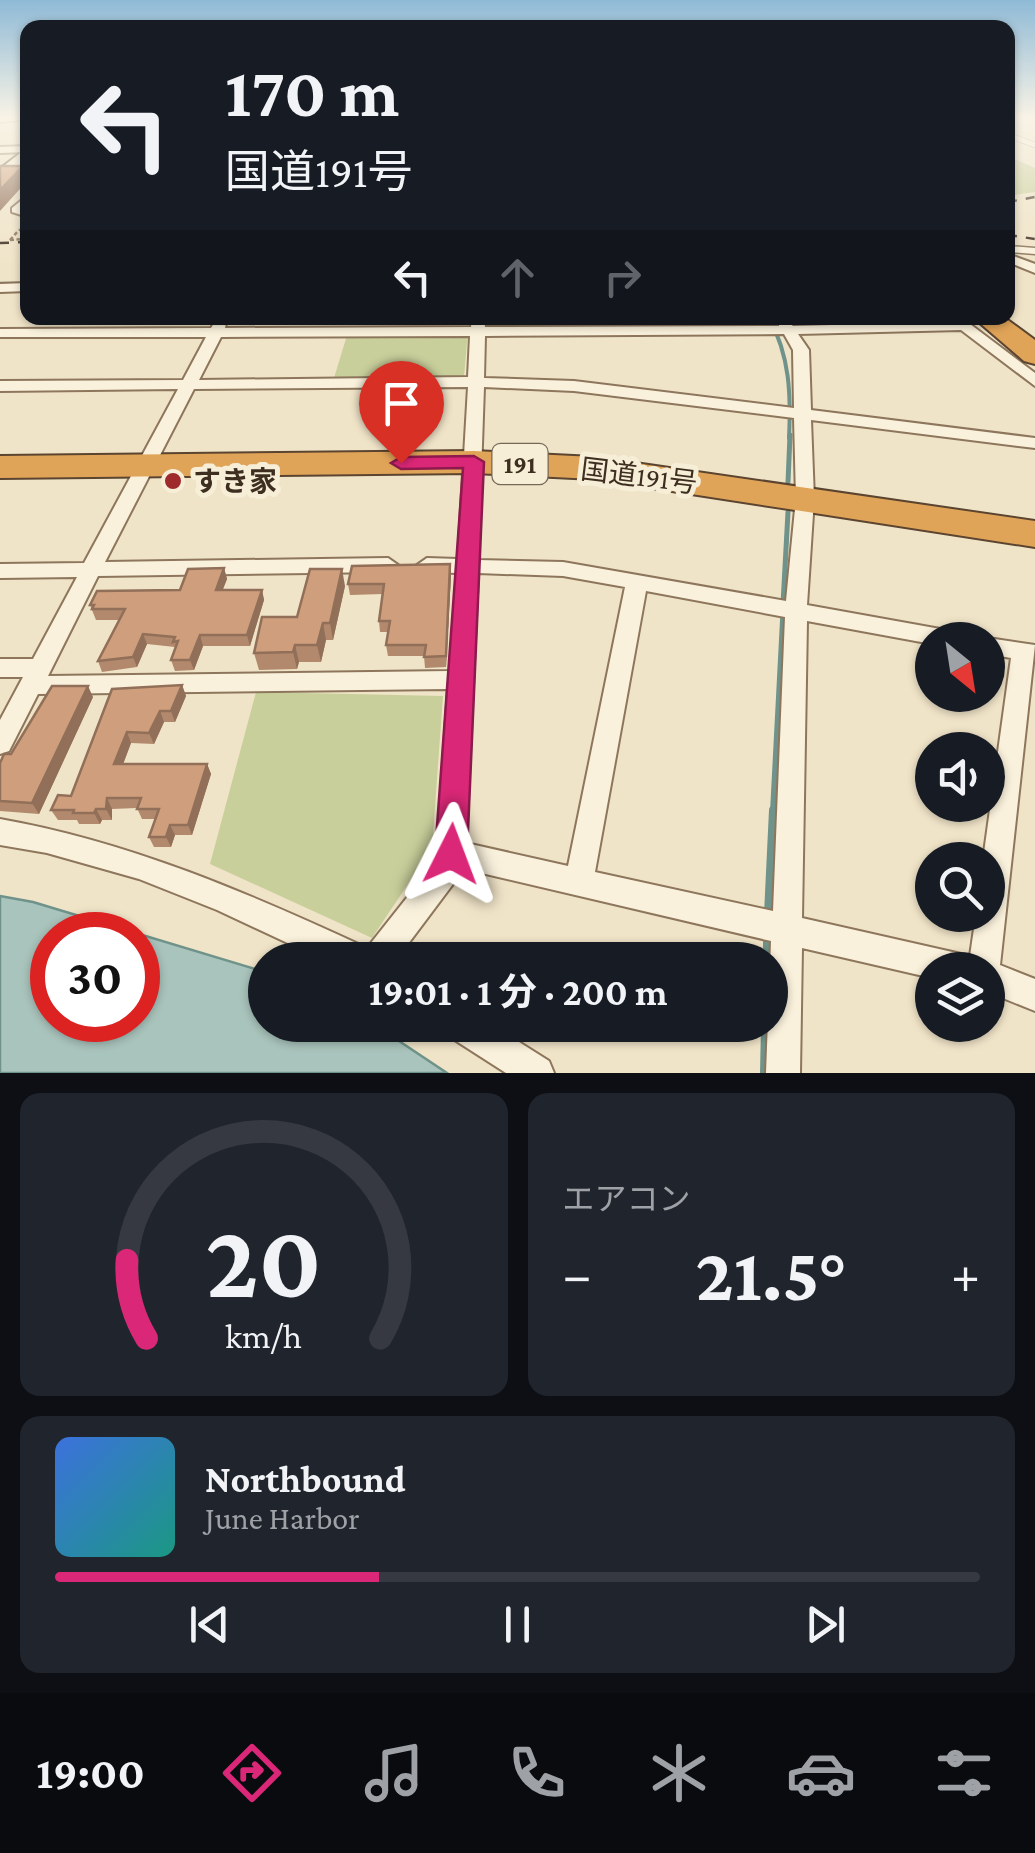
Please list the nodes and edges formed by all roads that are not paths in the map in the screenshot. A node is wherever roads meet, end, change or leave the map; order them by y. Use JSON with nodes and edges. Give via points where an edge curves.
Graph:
{"nodes":[{"id":1,"x":12,"y":166,"type":"edge"},
{"id":2,"x":6,"y":172,"type":"edge"},
{"id":3,"x":196,"y":325,"type":"edge"},
{"id":4,"x":220,"y":325,"type":"edge"},
{"id":5,"x":477,"y":325,"type":"edge"},
{"id":6,"x":786,"y":325,"type":"edge"},
{"id":7,"x":974,"y":325,"type":"edge"},
{"id":8,"x":978,"y":325,"type":"edge"},
{"id":9,"x":0,"y":333,"type":"edge"},
{"id":10,"x":1035,"y":355,"type":"edge"},
{"id":11,"x":476,"y":382,"type":"junction"},
{"id":12,"x":1035,"y":382,"type":"edge"},
{"id":13,"x":189,"y":385,"type":"junction"},
{"id":14,"x":0,"y":386,"type":"edge"},
{"id":15,"x":801,"y":414,"type":"junction"},
{"id":16,"x":1035,"y":444,"type":"edge"},
{"id":17,"x":474,"y":462,"type":"junction"},
{"id":18,"x":148,"y":466,"type":"junction"},
{"id":19,"x":0,"y":467,"type":"edge"},
{"id":20,"x":804,"y":499,"type":"junction"},
{"id":21,"x":1035,"y":534,"type":"edge"},
{"id":22,"x":468,"y":564,"type":"junction"},
{"id":23,"x":90,"y":569,"type":"junction"},
{"id":24,"x":0,"y":570,"type":"edge"},
{"id":25,"x":637,"y":582,"type":"junction"},
{"id":26,"x":796,"y":611,"type":"junction"},
{"id":27,"x":915,"y":632,"type":"edge"},
{"id":28,"x":1029,"y":653,"type":"edge"},
{"id":29,"x":0,"y":668,"type":"edge"},
{"id":30,"x":34,"y":677,"type":"junction"},
{"id":31,"x":461,"y":680,"type":"junction"},
{"id":32,"x":0,"y":744,"type":"edge"},
{"id":33,"x":0,"y":832,"type":"edge"},
{"id":34,"x":451,"y":854,"type":"junction"},
{"id":35,"x":578,"y":882,"type":"junction"},
{"id":36,"x":785,"y":928,"type":"junction"},
{"id":37,"x":320,"y":942,"type":"edge"},
{"id":38,"x":392,"y":942,"type":"edge"},
{"id":39,"x":989,"y":952,"type":"edge"},
{"id":40,"x":915,"y":958,"type":"edge"},
{"id":41,"x":1005,"y":981,"type":"edge"},
{"id":42,"x":1035,"y":994,"type":"edge"},
{"id":43,"x":489,"y":1042,"type":"edge"},
{"id":44,"x":537,"y":1073,"type":"edge"},
{"id":45,"x":783,"y":1073,"type":"edge"}],
"edges":[{"from":1,"to":2,"type":"street"},
{"from":3,"to":9,"type":"street"},
{"from":4,"to":13,"type":"street"},
{"from":5,"to":11,"type":"street"},
{"from":6,"to":15,"type":"street","via":[[801,350]]},
{"from":7,"to":12,"type":"street"},
{"from":8,"to":10,"type":"highway"},
{"from":11,"to":13,"type":"street"},
{"from":11,"to":15,"type":"street","via":[[574,386]]},
{"from":11,"to":17,"type":"street"},
{"from":13,"to":14,"type":"street"},
{"from":13,"to":18,"type":"street"},
{"from":15,"to":16,"type":"street"},
{"from":15,"to":20,"type":"street"},
{"from":17,"to":18,"type":"highway","name":"国道191号","number":"191"},
{"from":17,"to":20,"type":"highway","name":"国道191号","number":"191","via":[[594,468]]},
{"from":17,"to":22,"type":"street"},
{"from":18,"to":19,"type":"highway","name":"国道191号","number":"191"},
{"from":18,"to":23,"type":"street"},
{"from":20,"to":21,"type":"highway","name":"国道191号","number":"191"},
{"from":20,"to":26,"type":"street"},
{"from":22,"to":23,"type":"street"},
{"from":22,"to":25,"type":"street","via":[[563,569]]},
{"from":22,"to":31,"type":"street"},
{"from":23,"to":24,"type":"street"},
{"from":23,"to":30,"type":"street"},
{"from":25,"to":26,"type":"street"},
{"from":25,"to":35,"type":"street"},
{"from":26,"to":27,"type":"street"},
{"from":26,"to":36,"type":"street"},
{"from":28,"to":39,"type":"street"},
{"from":29,"to":30,"type":"street"},
{"from":30,"to":31,"type":"street"},
{"from":30,"to":32,"type":"street"},
{"from":31,"to":34,"type":"street"},
{"from":33,"to":37,"type":"street","via":[[52,839],[158,871]]},
{"from":34,"to":35,"type":"street"},
{"from":34,"to":38,"type":"street"},
{"from":35,"to":36,"type":"street"},
{"from":36,"to":40,"type":"street"},
{"from":36,"to":45,"type":"street"},
{"from":41,"to":42,"type":"street"},
{"from":43,"to":44,"type":"street"}]}
